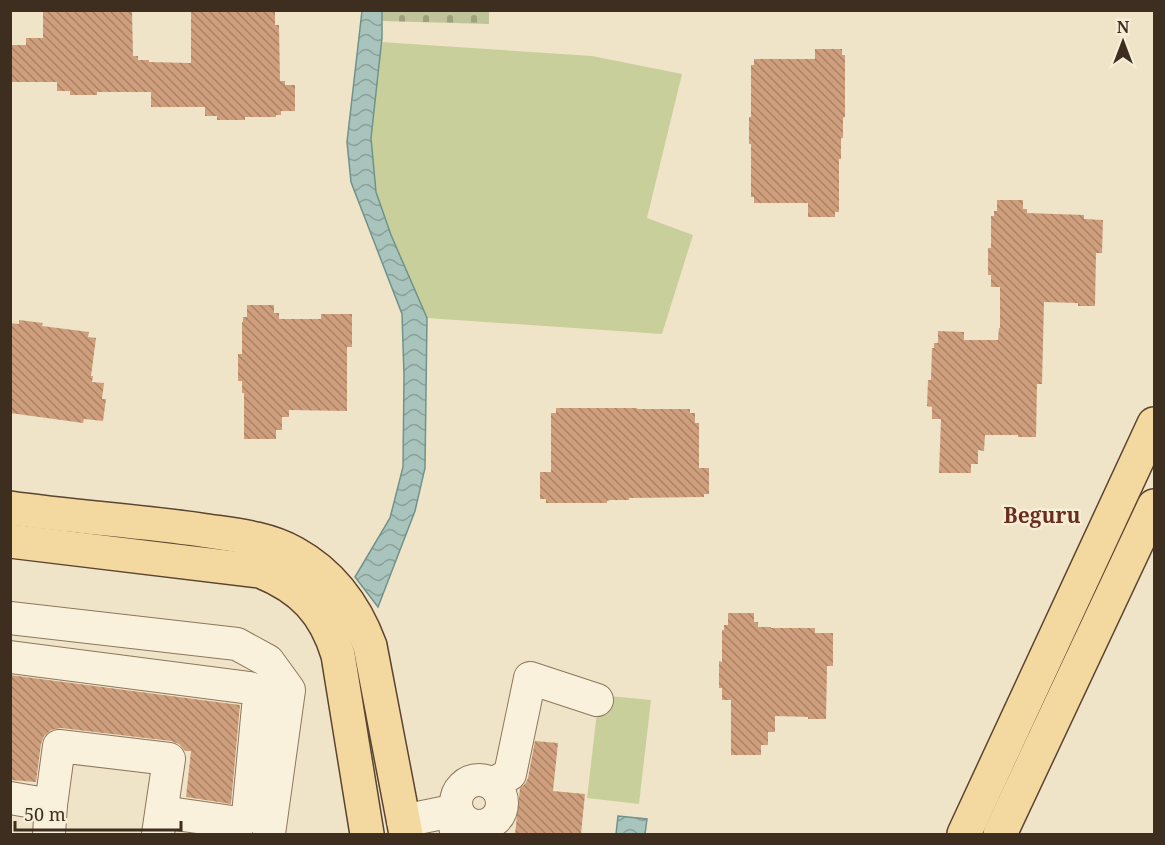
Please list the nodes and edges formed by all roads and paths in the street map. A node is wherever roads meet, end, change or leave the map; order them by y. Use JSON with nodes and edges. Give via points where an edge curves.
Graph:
{"nodes":[{"id":1,"x":1155,"y":424,"type":"edge"},
{"id":2,"x":1155,"y":506,"type":"edge"},
{"id":3,"x":10,"y":508,"type":"edge"},
{"id":4,"x":45,"y":513,"type":"junction"},
{"id":5,"x":10,"y":541,"type":"edge"},
{"id":6,"x":44,"y":545,"type":"junction"},
{"id":7,"x":10,"y":618,"type":"edge"},
{"id":8,"x":10,"y":657,"type":"edge"},
{"id":9,"x":597,"y":700,"type":"dead end"},
{"id":10,"x":10,"y":798,"type":"edge"},
{"id":11,"x":50,"y":820,"type":"edge"},
{"id":12,"x":457,"y":822,"type":"edge"},
{"id":13,"x":160,"y":823,"type":"edge"},
{"id":14,"x":404,"y":828,"type":"edge"},
{"id":15,"x":269,"y":834,"type":"edge"},
{"id":16,"x":367,"y":834,"type":"edge"},
{"id":17,"x":964,"y":834,"type":"edge"},
{"id":18,"x":1000,"y":834,"type":"edge"}],
"edges":[{"from":1,"to":17,"type":"main road"},
{"from":2,"to":18,"type":"main road"},
{"from":3,"to":4,"type":"main road"},
{"from":4,"to":6,"type":"main road"},
{"from":4,"to":14,"type":"main road","via":[[255,538],[293,552],[326,576],[353,608],[370,646]]},
{"from":5,"to":6,"type":"main road"},
{"from":6,"to":16,"type":"main road","via":[[261,571],[303,595],[325,622],[338,655]]},
{"from":7,"to":15,"type":"street","via":[[237,644],[268,662],[289,690]]},
{"from":8,"to":13,"type":"street","via":[[250,688],[259,696],[248,815],[239,823]]},
{"from":9,"to":12,"type":"street","via":[[530,678],[510,774],[493,784],[502,796],[501,811],[497,818],[483,825],[462,818]]},
{"from":10,"to":11,"type":"street"},
{"from":11,"to":13,"type":"street","via":[[59,746],[169,759]]},
{"from":12,"to":14,"type":"street"}]}
